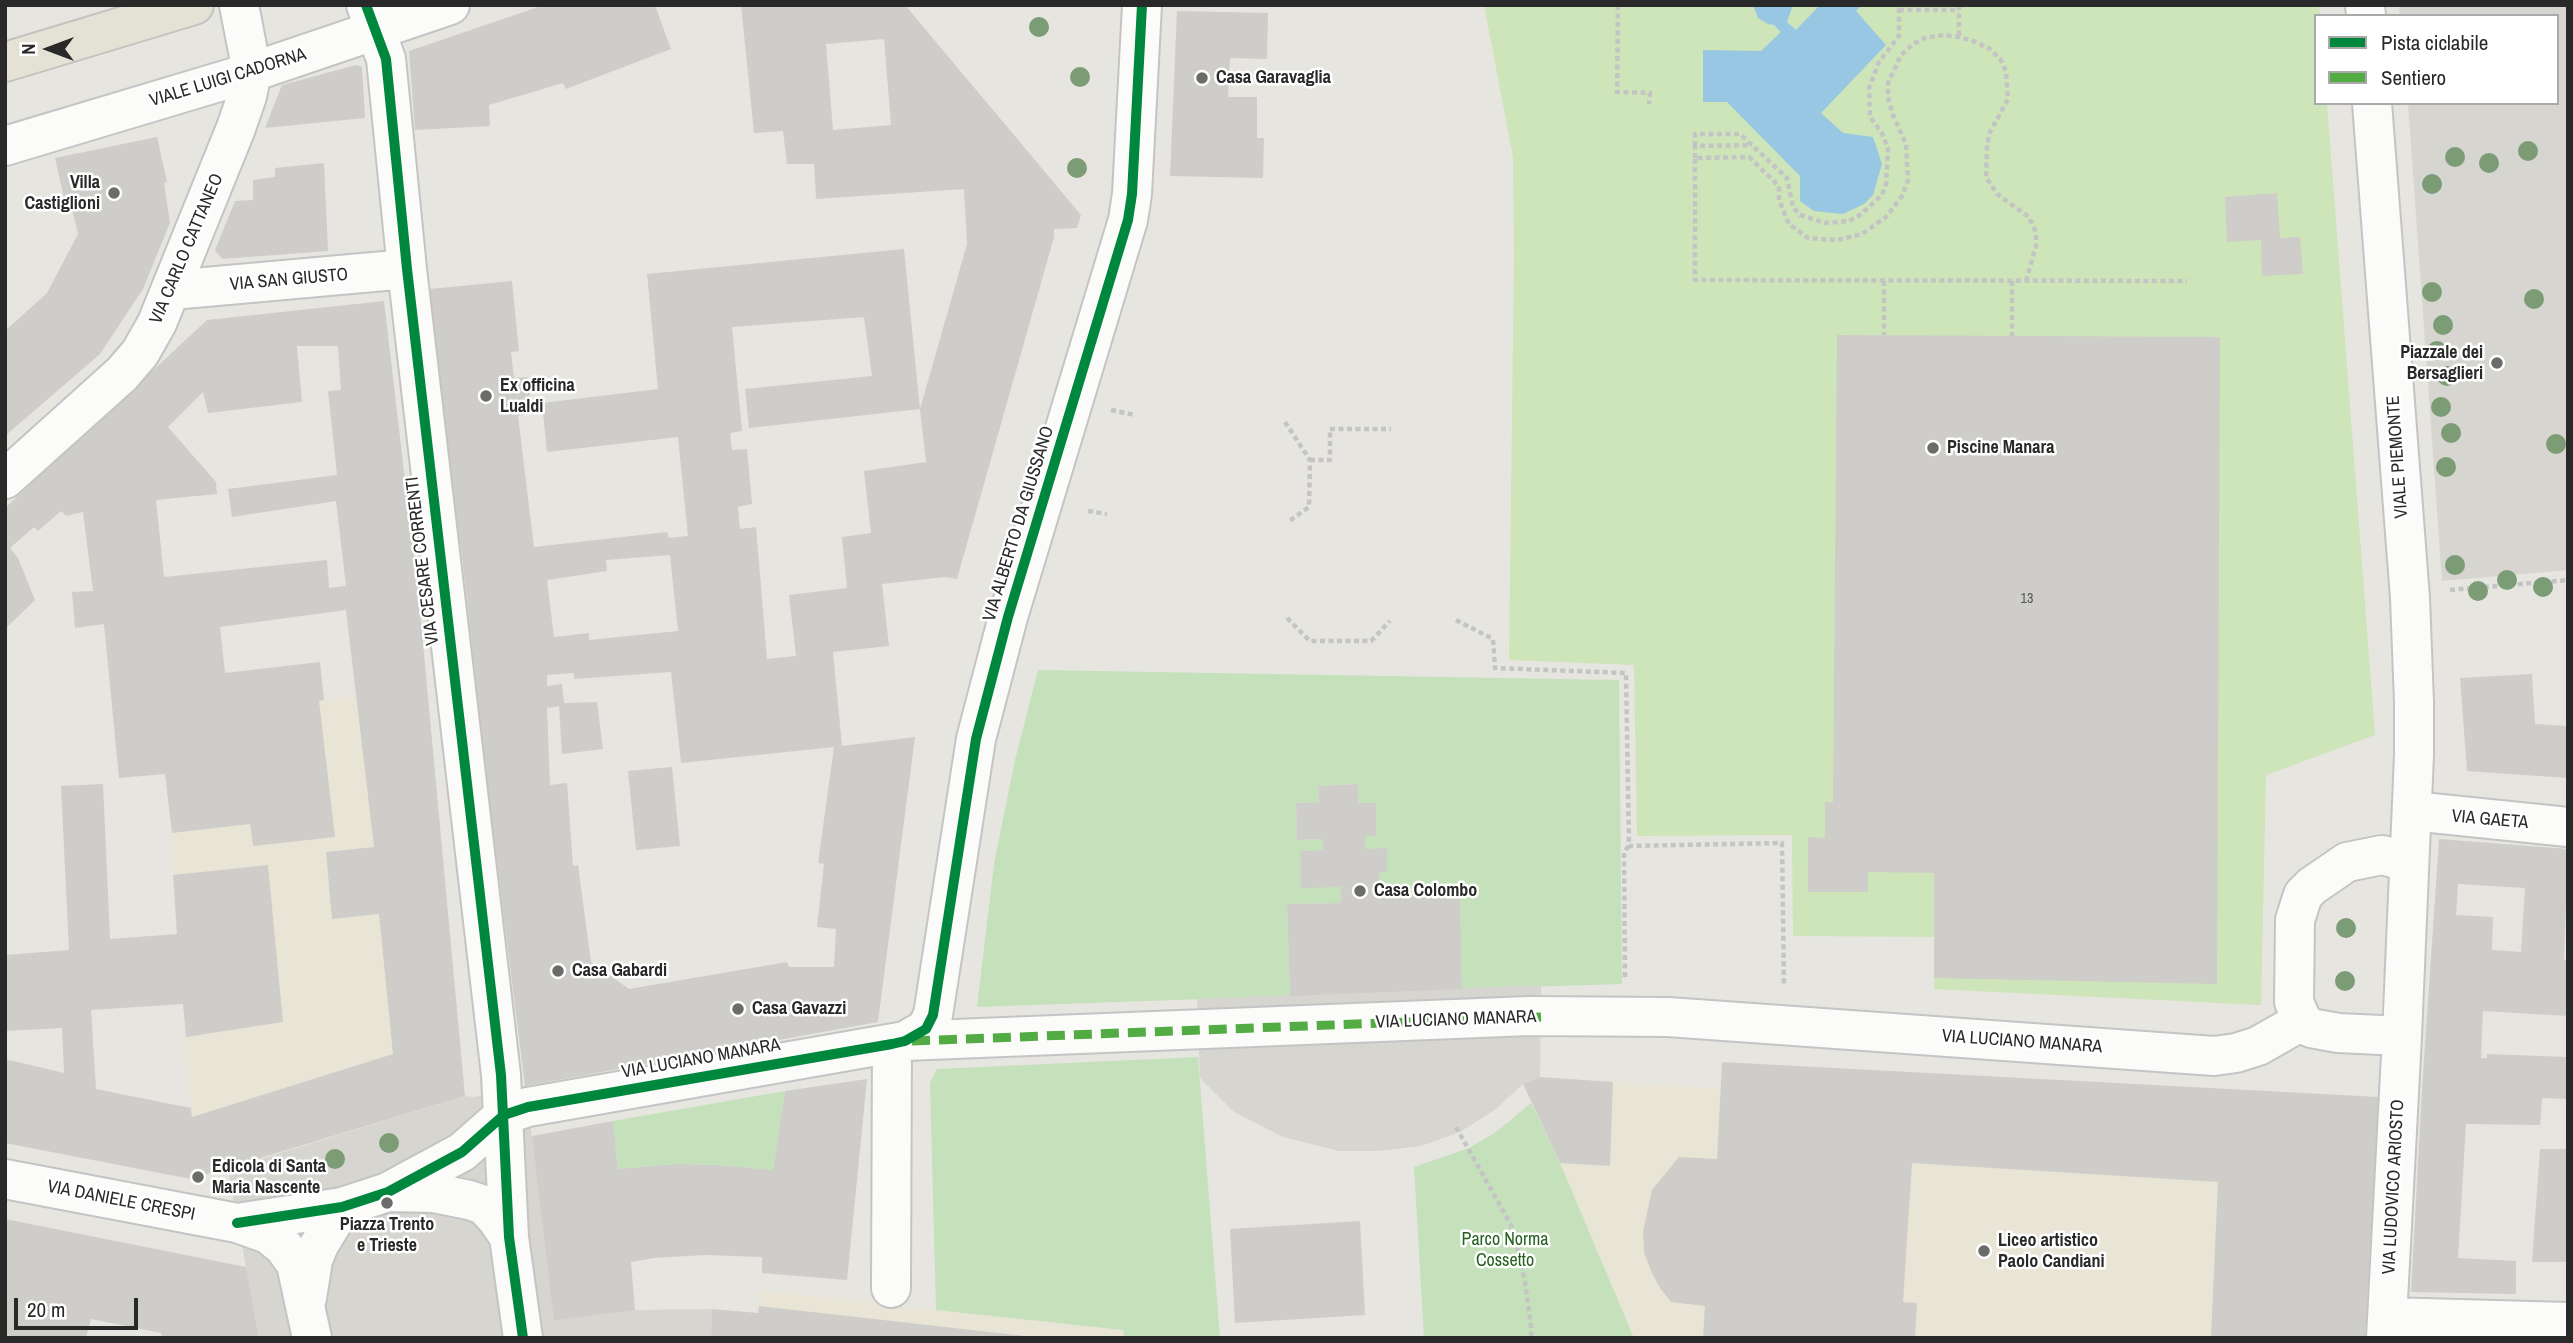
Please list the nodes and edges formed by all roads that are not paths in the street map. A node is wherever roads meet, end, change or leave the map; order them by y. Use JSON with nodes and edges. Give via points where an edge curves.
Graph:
{"nodes":[{"id":1,"x":194,"y":5,"type":"edge"},
{"id":2,"x":239,"y":5,"type":"edge"},
{"id":3,"x":450,"y":5,"type":"edge"},
{"id":4,"x":1142,"y":5,"type":"edge"},
{"id":5,"x":371,"y":18,"type":"edge"},
{"id":6,"x":5,"y":62,"type":"edge"},
{"id":7,"x":252,"y":72,"type":"junction"},
{"id":8,"x":2372,"y":105,"type":"edge"},
{"id":9,"x":5,"y":146,"type":"edge"},
{"id":10,"x":407,"y":269,"type":"junction"},
{"id":11,"x":172,"y":290,"type":"junction"},
{"id":12,"x":5,"y":479,"type":"edge"},
{"id":13,"x":2412,"y":811,"type":"junction"},
{"id":14,"x":2568,"y":827,"type":"edge"},
{"id":15,"x":2409,"y":862,"type":"junction"},
{"id":16,"x":2302,"y":1021,"type":"junction"},
{"id":17,"x":2402,"y":1036,"type":"junction"},
{"id":18,"x":899,"y":1042,"type":"junction"},
{"id":19,"x":504,"y":1115,"type":"junction"},
{"id":20,"x":5,"y":1179,"type":"edge"},
{"id":21,"x":388,"y":1192,"type":"junction"},
{"id":22,"x":342,"y":1207,"type":"junction"},
{"id":23,"x":237,"y":1223,"type":"junction"},
{"id":24,"x":509,"y":1237,"type":"junction"},
{"id":25,"x":891,"y":1288,"type":"dead end"},
{"id":26,"x":309,"y":1322,"type":"edge"},
{"id":27,"x":2568,"y":1322,"type":"edge"},
{"id":28,"x":2387,"y":1327,"type":"edge"},
{"id":29,"x":523,"y":1338,"type":"edge"}],
"edges":[{"from":1,"to":6,"type":"main road"},
{"from":2,"to":7,"type":"street","name":"VIA CARLO CATTANEO"},
{"from":3,"to":5,"type":"street","name":"VIALE LUIGI CADORNA"},
{"from":4,"to":18,"type":"street","name":"VIA ALBERTO DA GIUSSANO","via":[[1128,220],[1008,617],[976,739],[933,1015],[926,1029]]},
{"from":5,"to":7,"type":"street","name":"VIALE LUIGI CADORNA"},
{"from":5,"to":10,"type":"street","name":"VIA CESARE CORRENTI","via":[[386,59]]},
{"from":7,"to":9,"type":"street","name":"VIALE LUIGI CADORNA"},
{"from":7,"to":11,"type":"street","name":"VIA CARLO CATTANEO","via":[[236,128]]},
{"from":8,"to":13,"type":"street","name":"VIALE PIEMONTE","via":[[2410,598]]},
{"from":10,"to":11,"type":"street","name":"VIA SAN GIUSTO"},
{"from":10,"to":19,"type":"street","name":"VIA CESARE CORRENTI"},
{"from":11,"to":12,"type":"street","name":"VIA CARLO CATTANEO","via":[[157,323],[122,374]]},
{"from":13,"to":14,"type":"street","name":"VIA GAETA"},
{"from":13,"to":15,"type":"street","name":"VIALE PIEMONTE"},
{"from":15,"to":16,"type":"street","via":[[2382,855],[2347,862],[2303,895],[2295,920],[2294,952],[2294,1002]]},
{"from":15,"to":17,"type":"street","name":"VIA LUDOVICO ARIOSTO"},
{"from":16,"to":17,"type":"street","via":[[2311,1028],[2338,1033]]},
{"from":16,"to":18,"type":"street","name":"VIA LUCIANO MANARA","via":[[2258,1046],[2214,1056],[1725,1020],[1541,1017]]},
{"from":17,"to":28,"type":"street","name":"VIA LUDOVICO ARIOSTO"},
{"from":18,"to":19,"type":"street","name":"VIA LUCIANO MANARA"},
{"from":18,"to":25,"type":"street"},
{"from":19,"to":21,"type":"street","via":[[462,1152]]},
{"from":19,"to":24,"type":"street"},
{"from":20,"to":23,"type":"street","name":"VIA DANIELE CRESPI"},
{"from":21,"to":22,"type":"street"},
{"from":21,"to":24,"type":"street","via":[[434,1193],[484,1205]]},
{"from":22,"to":23,"type":"street"},
{"from":22,"to":26,"type":"street","via":[[316,1253]]},
{"from":23,"to":26,"type":"street","via":[[268,1234],[284,1247],[296,1264]]},
{"from":24,"to":29,"type":"street"},
{"from":27,"to":28,"type":"street"}]}
